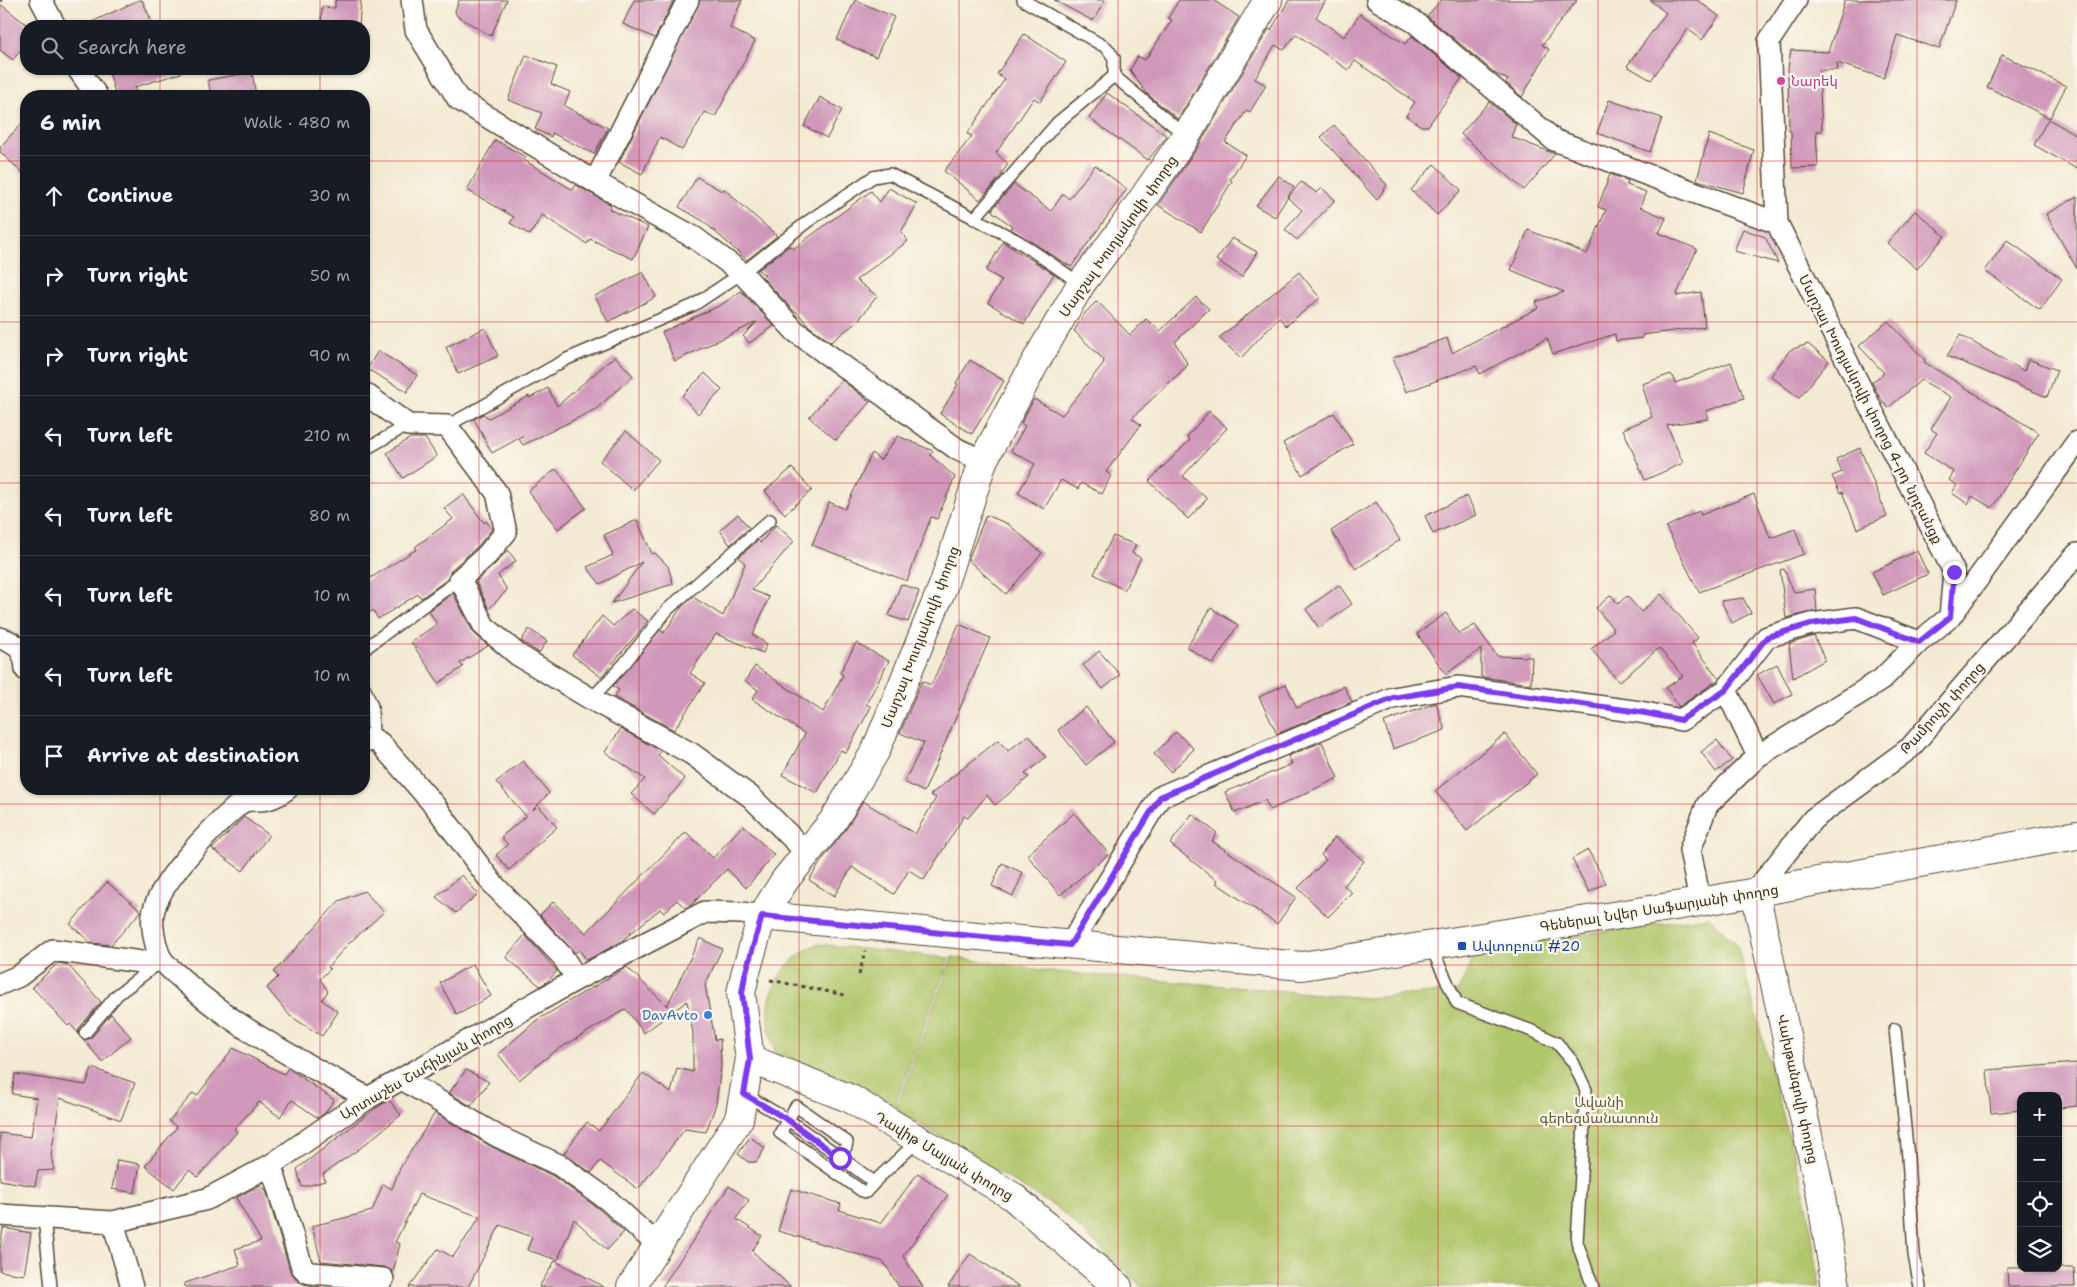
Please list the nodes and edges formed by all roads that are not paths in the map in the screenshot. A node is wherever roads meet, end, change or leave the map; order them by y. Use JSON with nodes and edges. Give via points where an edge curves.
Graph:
{"nodes":[{"id":1,"x":41,"y":0,"type":"edge"},
{"id":2,"x":412,"y":0,"type":"edge"},
{"id":3,"x":688,"y":0,"type":"edge"},
{"id":4,"x":1024,"y":0,"type":"edge"},
{"id":5,"x":1268,"y":0,"type":"edge"},
{"id":6,"x":1376,"y":0,"type":"edge"},
{"id":7,"x":1796,"y":0,"type":"edge"},
{"id":8,"x":52,"y":20,"type":"edge"},
{"id":9,"x":82,"y":75,"type":"edge"},
{"id":10,"x":1114,"y":76,"type":"junction"},
{"id":11,"x":93,"y":90,"type":"edge"},
{"id":12,"x":1186,"y":136,"type":"junction"},
{"id":13,"x":595,"y":182,"type":"junction"},
{"id":14,"x":974,"y":219,"type":"junction"},
{"id":15,"x":1777,"y":223,"type":"junction"},
{"id":16,"x":742,"y":273,"type":"junction"},
{"id":17,"x":1081,"y":284,"type":"junction"},
{"id":18,"x":370,"y":398,"type":"edge"},
{"id":19,"x":408,"y":426,"type":"junction"},
{"id":20,"x":447,"y":426,"type":"junction"},
{"id":21,"x":2077,"y":442,"type":"edge"},
{"id":22,"x":370,"y":447,"type":"edge"},
{"id":23,"x":983,"y":461,"type":"junction"},
{"id":24,"x":770,"y":520,"type":"dead end"},
{"id":25,"x":2077,"y":554,"type":"edge"},
{"id":26,"x":460,"y":579,"type":"junction"},
{"id":27,"x":1950,"y":617,"type":"junction"},
{"id":28,"x":0,"y":638,"type":"edge"},
{"id":29,"x":1919,"y":642,"type":"junction"},
{"id":30,"x":370,"y":645,"type":"edge"},
{"id":31,"x":20,"y":649,"type":"edge"},
{"id":32,"x":1726,"y":690,"type":"junction"},
{"id":33,"x":591,"y":699,"type":"junction"},
{"id":34,"x":370,"y":701,"type":"edge"},
{"id":35,"x":370,"y":723,"type":"edge"},
{"id":36,"x":370,"y":740,"type":"edge"},
{"id":37,"x":1758,"y":756,"type":"junction"},
{"id":38,"x":243,"y":795,"type":"edge"},
{"id":39,"x":248,"y":795,"type":"edge"},
{"id":40,"x":278,"y":795,"type":"edge"},
{"id":41,"x":2077,"y":835,"type":"edge"},
{"id":42,"x":808,"y":853,"type":"junction"},
{"id":43,"x":1755,"y":892,"type":"junction"},
{"id":44,"x":1700,"y":902,"type":"junction"},
{"id":45,"x":762,"y":916,"type":"junction"},
{"id":46,"x":1070,"y":945,"type":"junction"},
{"id":47,"x":1430,"y":945,"type":"junction"},
{"id":48,"x":162,"y":961,"type":"junction"},
{"id":49,"x":577,"y":979,"type":"junction"},
{"id":50,"x":0,"y":984,"type":"edge"},
{"id":51,"x":1895,"y":1029,"type":"dead end"},
{"id":52,"x":85,"y":1032,"type":"dead end"},
{"id":53,"x":750,"y":1059,"type":"junction"},
{"id":54,"x":402,"y":1079,"type":"junction"},
{"id":55,"x":744,"y":1094,"type":"junction"},
{"id":56,"x":368,"y":1098,"type":"junction"},
{"id":57,"x":788,"y":1120,"type":"junction"},
{"id":58,"x":919,"y":1140,"type":"junction"},
{"id":59,"x":839,"y":1156,"type":"junction"},
{"id":60,"x":271,"y":1165,"type":"junction"},
{"id":61,"x":875,"y":1182,"type":"junction"},
{"id":62,"x":0,"y":1215,"type":"edge"},
{"id":63,"x":44,"y":1217,"type":"junction"},
{"id":64,"x":113,"y":1222,"type":"junction"},
{"id":65,"x":660,"y":1242,"type":"junction"},
{"id":66,"x":384,"y":1279,"type":"dead end"},
{"id":67,"x":637,"y":1285,"type":"edge"},
{"id":68,"x":52,"y":1287,"type":"edge"},
{"id":69,"x":132,"y":1287,"type":"edge"},
{"id":70,"x":1118,"y":1287,"type":"edge"},
{"id":71,"x":1593,"y":1287,"type":"edge"},
{"id":72,"x":1836,"y":1287,"type":"edge"},
{"id":73,"x":1920,"y":1287,"type":"edge"}],
"edges":[{"from":1,"to":8,"type":"street"},
{"from":2,"to":13,"type":"street","via":[[416,30],[458,99]]},
{"from":3,"to":13,"type":"street"},
{"from":4,"to":10,"type":"lane","via":[[1107,48],[1114,58]]},
{"from":5,"to":12,"type":"street","name":"Մարշալ Խուդյակովի փողոց"},
{"from":6,"to":15,"type":"street","via":[[1416,23],[1554,140]]},
{"from":7,"to":15,"type":"street","name":"Մարշալ Խուդյակովի փողոց 4-րդ նրբանցք","via":[[1769,41]]},
{"from":9,"to":11,"type":"street"},
{"from":10,"to":12,"type":"lane"},
{"from":10,"to":14,"type":"lane","via":[[1056,123]]},
{"from":12,"to":17,"type":"street","name":"Մարշալ Խուդյակովի փողոց"},
{"from":13,"to":16,"type":"street","via":[[696,238]]},
{"from":14,"to":16,"type":"lane","via":[[890,174],[873,177],[807,222]]},
{"from":14,"to":17,"type":"lane","via":[[1018,241]]},
{"from":15,"to":27,"type":"street","name":"Մարշալ Խուդյակովի փողոց 4-րդ նրբանցք","via":[[1954,572]]},
{"from":16,"to":20,"type":"lane","via":[[694,305],[567,359]]},
{"from":16,"to":23,"type":"street","via":[[796,331],[958,449]]},
{"from":17,"to":23,"type":"street","name":"Մարշալ Խուդյակովի փողոց","via":[[1034,363]]},
{"from":18,"to":19,"type":"street"},
{"from":19,"to":20,"type":"street"},
{"from":19,"to":22,"type":"lane"},
{"from":20,"to":26,"type":"street","via":[[497,493],[506,532],[487,555]]},
{"from":21,"to":27,"type":"street"},
{"from":23,"to":42,"type":"street","name":"Մարշալ Խուդյակովի փողոց","via":[[943,586],[875,752],[833,821]]},
{"from":24,"to":33,"type":"lane","via":[[668,609]]},
{"from":25,"to":43,"type":"street","name":"Թամրուչի փողոց","via":[[1910,748],[1813,819]]},
{"from":26,"to":30,"type":"lane"},
{"from":26,"to":33,"type":"street","via":[[484,626],[518,656]]},
{"from":27,"to":29,"type":"street"},
{"from":28,"to":31,"type":"street"},
{"from":29,"to":32,"type":"street","via":[[1856,618],[1811,624],[1767,637]]},
{"from":29,"to":37,"type":"street","via":[[1882,680]]},
{"from":32,"to":37,"type":"street"},
{"from":32,"to":46,"type":"street","via":[[1681,720],[1458,687],[1393,698],[1160,797]]},
{"from":33,"to":42,"type":"street","via":[[692,754],[751,797]]},
{"from":34,"to":35,"type":"lane"},
{"from":36,"to":49,"type":"street","via":[[380,743],[435,806],[492,883],[562,956]]},
{"from":37,"to":44,"type":"street","via":[[1707,805],[1690,850]]},
{"from":38,"to":48,"type":"street","via":[[236,807],[190,854],[159,895],[153,913],[153,930]]},
{"from":39,"to":40,"type":"street","via":[[266,800]]},
{"from":41,"to":43,"type":"street","name":"Գեներալ Նվեր Սաֆարյանի փողոց"},
{"from":42,"to":45,"type":"street","name":"Մարշալ Խուդյակովի փողոց","via":[[785,880]]},
{"from":43,"to":44,"type":"street","name":"Գեներալ Նվեր Սաֆարյանի փողոց"},
{"from":43,"to":72,"type":"street","name":"Վախթանգովի փողոց","via":[[1820,1191]]},
{"from":44,"to":47,"type":"street","name":"Գեներալ Նվեր Սաֆարյանի փողոց"},
{"from":45,"to":46,"type":"street","name":"Գեներալ Նվեր Սաֆարյանի փողոց"},
{"from":45,"to":49,"type":"street","name":"Արտաշես Շահինյան փողոց","via":[[705,912]]},
{"from":45,"to":53,"type":"street","name":"Մարշալ Խուդյակովի փողոց","via":[[742,993]]},
{"from":46,"to":47,"type":"street","name":"Գեներալ Նվեր Սաֆարյանի փողոց","via":[[1302,966]]},
{"from":47,"to":71,"type":"lane","via":[[1457,1003],[1557,1043],[1573,1062],[1586,1090],[1577,1242]]},
{"from":48,"to":50,"type":"street","via":[[142,962],[53,950],[19,976]]},
{"from":48,"to":52,"type":"lane","via":[[117,995]]},
{"from":48,"to":56,"type":"street","via":[[203,998],[254,1034]]},
{"from":49,"to":54,"type":"street","name":"Արտաշես Շահինյան փողոց"},
{"from":51,"to":73,"type":"lane","via":[[1914,1255]]},
{"from":53,"to":55,"type":"street","name":"Մարշալ Խուդյակովի փողոց"},
{"from":53,"to":58,"type":"street","name":"Դավիթ Մալյան փողոց","via":[[851,1099]]},
{"from":54,"to":56,"type":"street","name":"Արտաշես Շահինյան փողոց"},
{"from":54,"to":65,"type":"street","via":[[497,1136],[559,1165],[608,1200],[645,1234]]},
{"from":55,"to":57,"type":"lane"},
{"from":55,"to":65,"type":"street","name":"Մարշալ Խուդյակովի փողոց","via":[[739,1120]]},
{"from":56,"to":60,"type":"street","name":"Արտաշես Շահինյան փողոց"},
{"from":57,"to":59,"type":"lane"},
{"from":57,"to":59,"type":"lane","via":[[796,1106],[847,1142]]},
{"from":57,"to":61,"type":"lane","via":[[780,1134],[859,1189],[866,1192]]},
{"from":58,"to":61,"type":"lane"},
{"from":58,"to":70,"type":"street","name":"Դավիթ Մալյան փողոց","via":[[1012,1196]]},
{"from":59,"to":61,"type":"lane"},
{"from":60,"to":64,"type":"street","name":"Արտաշես Շահինյան փողոց","via":[[207,1200]]},
{"from":60,"to":66,"type":"street","via":[[306,1272]]},
{"from":62,"to":63,"type":"street","name":"Արտաշես Շահինյան փողոց"},
{"from":63,"to":64,"type":"street","name":"Արտաշես Շահինյան փողոց"},
{"from":63,"to":68,"type":"lane"},
{"from":64,"to":69,"type":"street"},
{"from":65,"to":67,"type":"street","name":"Մարշալ Խուդյակովի փողոց"}]}
